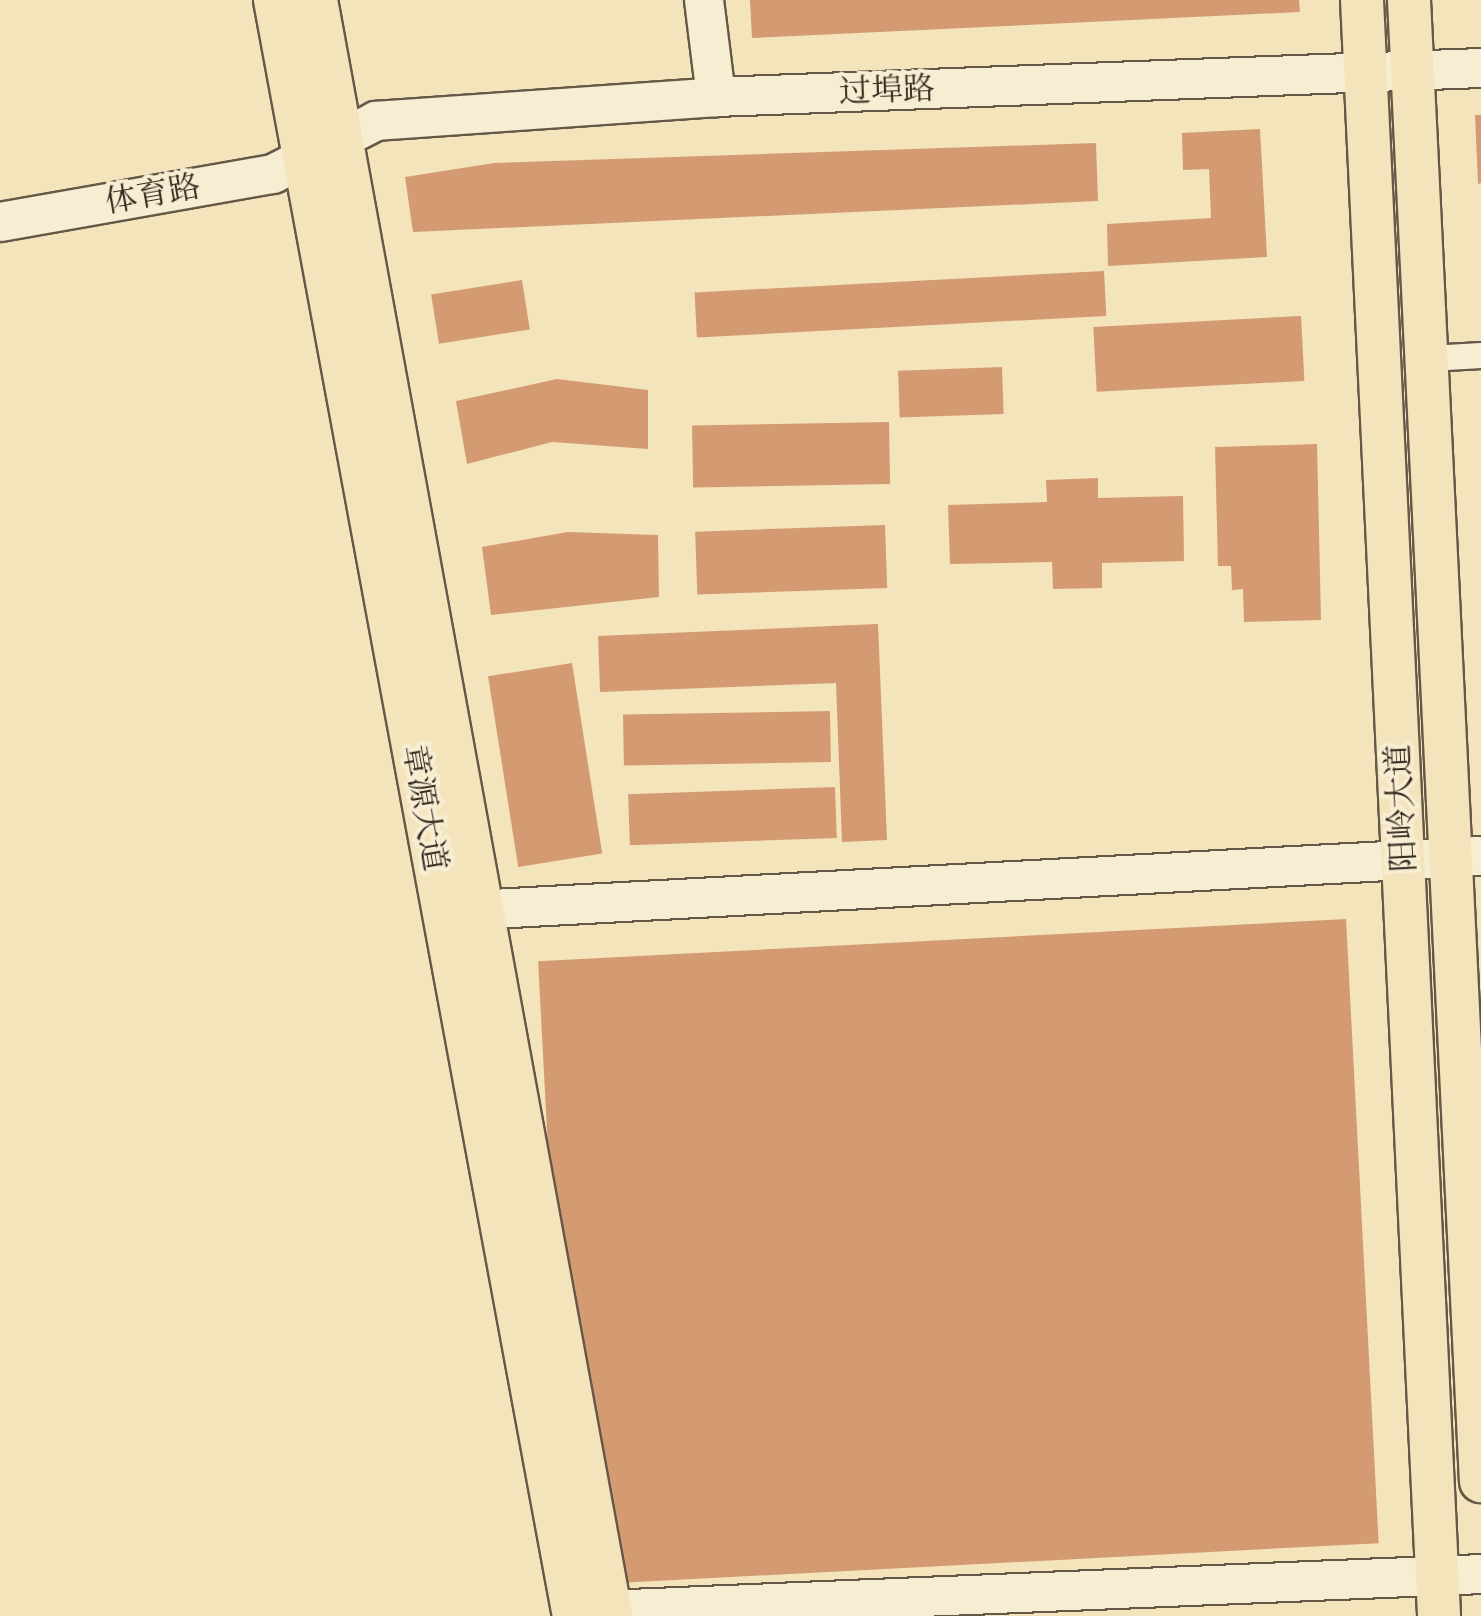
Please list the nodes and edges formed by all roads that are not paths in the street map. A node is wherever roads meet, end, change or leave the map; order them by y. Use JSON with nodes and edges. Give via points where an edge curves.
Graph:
{"nodes":[{"id":1,"x":274,"y":0,"type":"edge"},
{"id":2,"x":316,"y":0,"type":"edge"},
{"id":3,"x":704,"y":0,"type":"edge"},
{"id":4,"x":1362,"y":0,"type":"edge"},
{"id":5,"x":1409,"y":0,"type":"edge"},
{"id":6,"x":1481,"y":68,"type":"edge"},
{"id":7,"x":1412,"y":72,"type":"junction"},
{"id":8,"x":1365,"y":74,"type":"junction"},
{"id":9,"x":716,"y":97,"type":"junction"},
{"id":10,"x":342,"y":140,"type":"junction"},
{"id":11,"x":304,"y":159,"type":"junction"},
{"id":12,"x":0,"y":222,"type":"edge"},
{"id":13,"x":1481,"y":355,"type":"edge"},
{"id":14,"x":1429,"y":358,"type":"junction"},
{"id":15,"x":1466,"y":856,"type":"edge"},
{"id":16,"x":1404,"y":859,"type":"junction"},
{"id":17,"x":461,"y":910,"type":"junction"},
{"id":18,"x":1481,"y":1481,"type":"edge"},
{"id":19,"x":1481,"y":1574,"type":"edge"},
{"id":20,"x":1438,"y":1596,"type":"edge"},
{"id":21,"x":592,"y":1612,"type":"edge"}],
"edges":[{"from":1,"to":11,"type":"main road","name":"章源大道"},
{"from":2,"to":10,"type":"main road","name":"章源大道"},
{"from":3,"to":9,"type":"street"},
{"from":4,"to":8,"type":"main road","name":"阳岭大道"},
{"from":5,"to":7,"type":"main road","name":"阳岭大道"},
{"from":6,"to":7,"type":"street","name":"过埠路"},
{"from":7,"to":8,"type":"street","name":"过埠路"},
{"from":7,"to":14,"type":"main road","name":"阳岭大道"},
{"from":8,"to":9,"type":"street","name":"过埠路"},
{"from":8,"to":16,"type":"main road","name":"阳岭大道"},
{"from":9,"to":10,"type":"street","name":"过埠路","via":[[376,121]]},
{"from":10,"to":11,"type":"street","name":"过埠路"},
{"from":10,"to":17,"type":"main road","name":"章源大道"},
{"from":11,"to":12,"type":"street","name":"体育路","via":[[272,174]]},
{"from":11,"to":17,"type":"main road","name":"章源大道"},
{"from":13,"to":14,"type":"street"},
{"from":14,"to":15,"type":"main road","name":"阳岭大道"},
{"from":15,"to":16,"type":"street"},
{"from":15,"to":18,"type":"main road","name":"阳岭大道"},
{"from":16,"to":17,"type":"street"},
{"from":16,"to":20,"type":"main road","name":"阳岭大道"},
{"from":17,"to":21,"type":"main road","name":"章源大道"},
{"from":19,"to":20,"type":"street"},
{"from":20,"to":21,"type":"street"}]}
